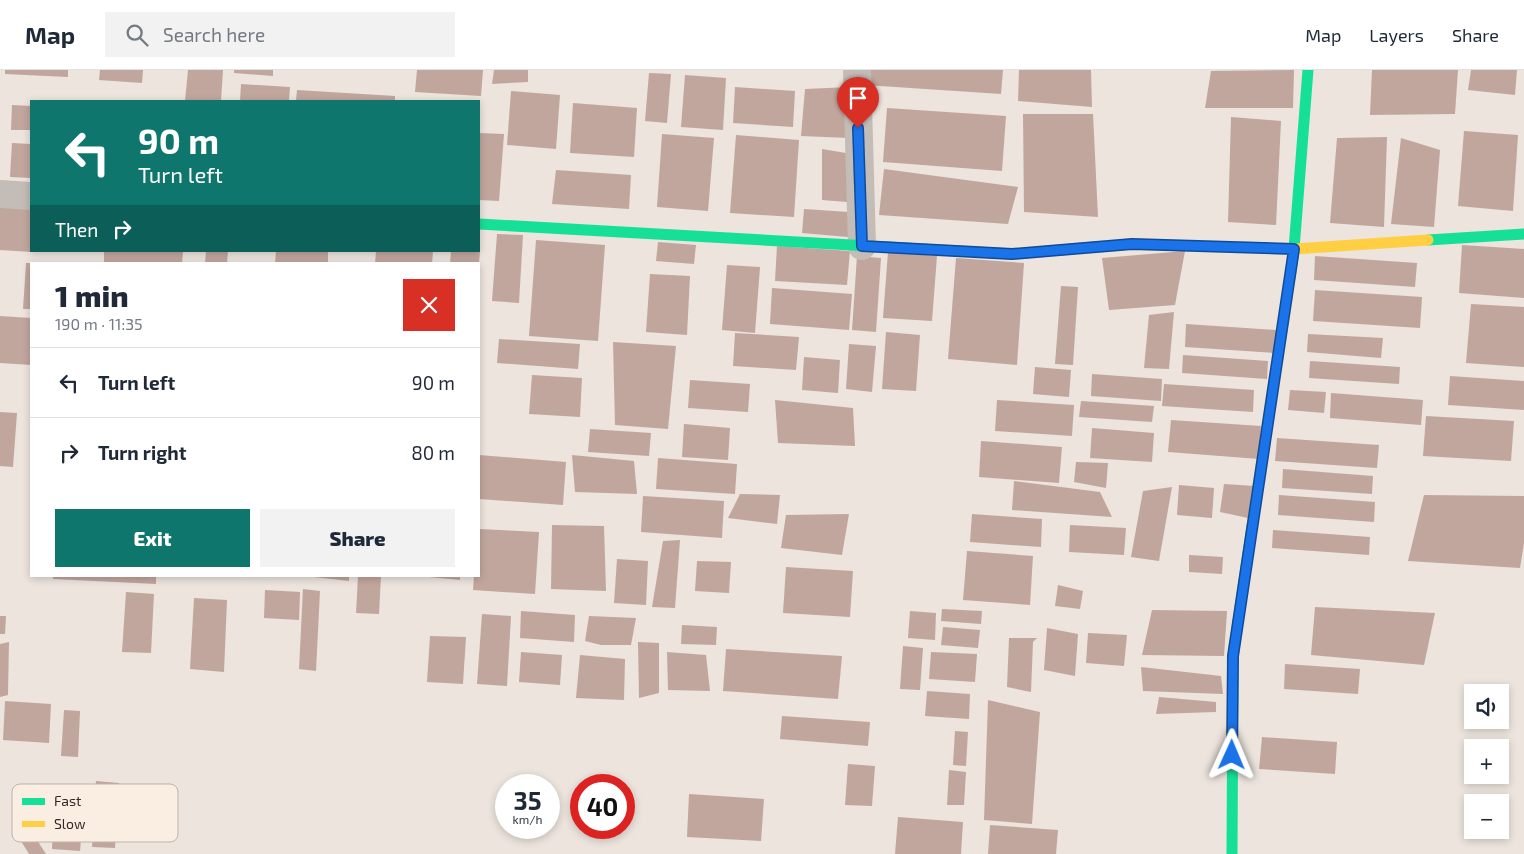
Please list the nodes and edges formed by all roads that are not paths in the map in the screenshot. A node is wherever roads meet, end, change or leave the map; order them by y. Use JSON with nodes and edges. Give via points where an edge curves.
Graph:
{"nodes":[{"id":1,"x":856,"y":70,"type":"edge"},
{"id":2,"x":1308,"y":70,"type":"edge"},
{"id":3,"x":0,"y":194,"type":"edge"},
{"id":4,"x":30,"y":196,"type":"edge"},
{"id":5,"x":480,"y":224,"type":"edge"},
{"id":6,"x":1524,"y":234,"type":"edge"},
{"id":7,"x":862,"y":246,"type":"junction"},
{"id":8,"x":1294,"y":249,"type":"junction"},
{"id":9,"x":1232,"y":854,"type":"edge"}],
"edges":[{"from":1,"to":7,"type":"street"},
{"from":2,"to":8,"type":"street"},
{"from":3,"to":4,"type":"street"},
{"from":5,"to":7,"type":"street"},
{"from":6,"to":8,"type":"street"},
{"from":7,"to":8,"type":"street","via":[[1012,254],[1132,244]]},
{"from":8,"to":9,"type":"street","via":[[1233,656]]}]}
